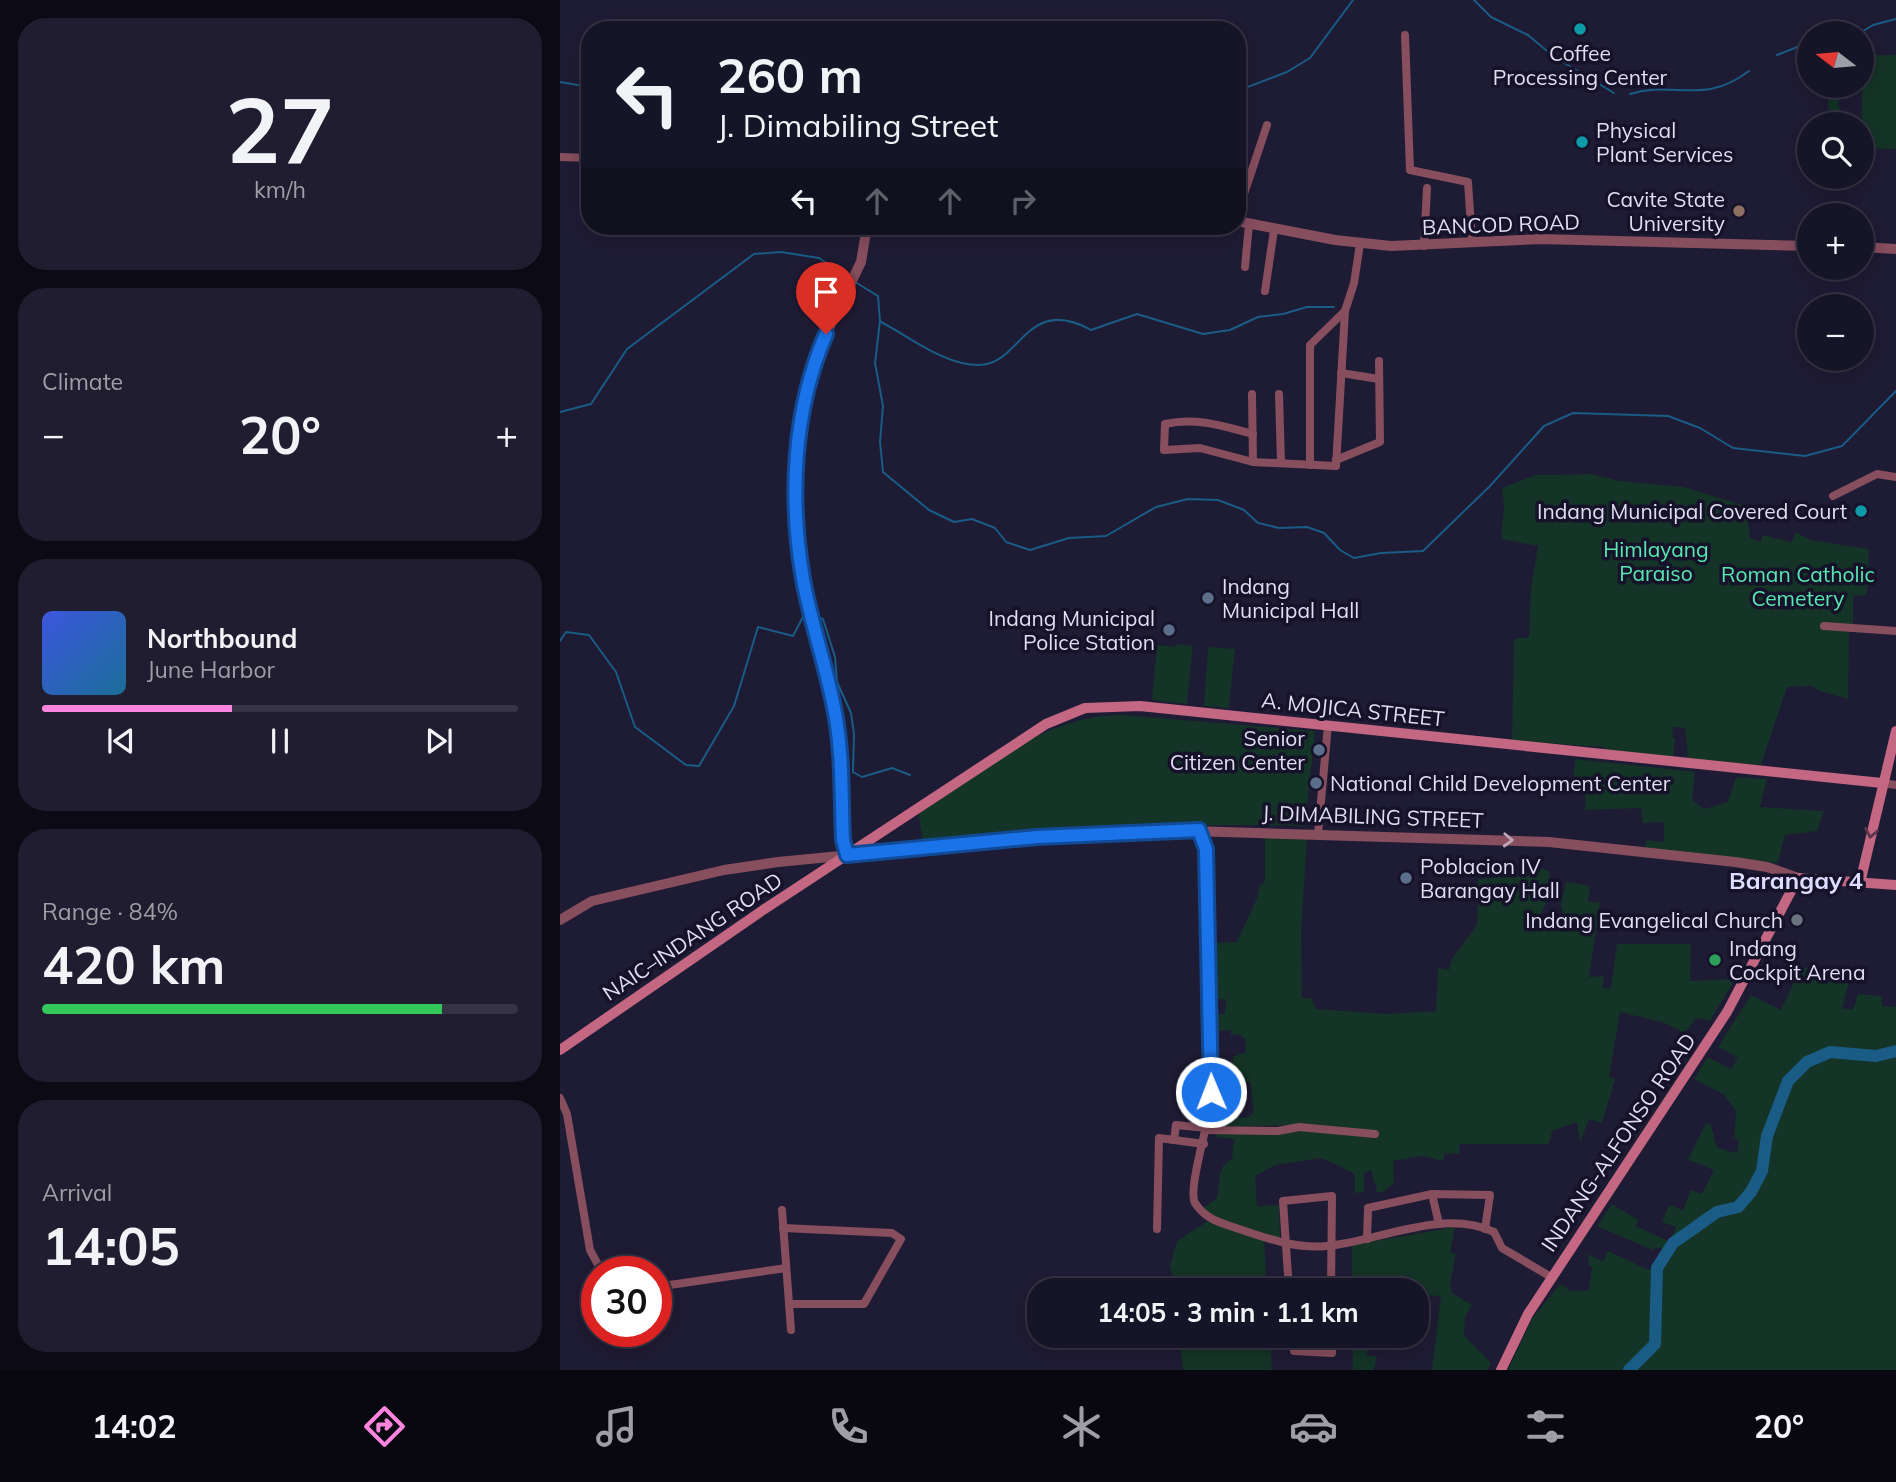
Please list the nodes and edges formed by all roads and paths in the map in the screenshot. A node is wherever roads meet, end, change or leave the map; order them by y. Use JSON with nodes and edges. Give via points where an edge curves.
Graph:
{"nodes":[{"id":1,"x":1405,"y":35,"type":"dead end"},
{"id":2,"x":1267,"y":125,"type":"dead end"},
{"id":3,"x":560,"y":157,"type":"edge"},
{"id":4,"x":581,"y":158,"type":"edge"},
{"id":5,"x":1246,"y":188,"type":"edge"},
{"id":6,"x":1427,"y":188,"type":"dead end"},
{"id":7,"x":1246,"y":223,"type":"edge"},
{"id":8,"x":1249,"y":224,"type":"junction"},
{"id":9,"x":1274,"y":230,"type":"junction"},
{"id":10,"x":867,"y":235,"type":"edge"},
{"id":11,"x":1472,"y":242,"type":"junction"},
{"id":12,"x":1360,"y":244,"type":"junction"},
{"id":13,"x":1424,"y":246,"type":"junction"},
{"id":14,"x":1797,"y":246,"type":"edge"},
{"id":15,"x":1874,"y":247,"type":"edge"},
{"id":16,"x":1896,"y":248,"type":"edge"},
{"id":17,"x":1245,"y":267,"type":"dead end"},
{"id":18,"x":1265,"y":291,"type":"dead end"},
{"id":19,"x":1345,"y":311,"type":"junction"},
{"id":20,"x":1379,"y":361,"type":"dead end"},
{"id":21,"x":1341,"y":373,"type":"junction"},
{"id":22,"x":1379,"y":379,"type":"junction"},
{"id":23,"x":1252,"y":394,"type":"dead end"},
{"id":24,"x":1279,"y":394,"type":"dead end"},
{"id":25,"x":1253,"y":434,"type":"junction"},
{"id":26,"x":1336,"y":460,"type":"junction"},
{"id":27,"x":1253,"y":462,"type":"junction"},
{"id":28,"x":1280,"y":463,"type":"junction"},
{"id":29,"x":1310,"y":465,"type":"junction"},
{"id":30,"x":1896,"y":477,"type":"edge"},
{"id":31,"x":1833,"y":496,"type":"dead end"},
{"id":32,"x":1824,"y":626,"type":"dead end"},
{"id":33,"x":1896,"y":631,"type":"edge"},
{"id":34,"x":1328,"y":725,"type":"junction"},
{"id":35,"x":1896,"y":731,"type":"edge"},
{"id":36,"x":1882,"y":783,"type":"junction"},
{"id":37,"x":1896,"y":785,"type":"edge"},
{"id":38,"x":1199,"y":830,"type":"junction"},
{"id":39,"x":1318,"y":834,"type":"junction"},
{"id":40,"x":847,"y":855,"type":"junction"},
{"id":41,"x":1798,"y":878,"type":"junction"},
{"id":42,"x":1860,"y":883,"type":"junction"},
{"id":43,"x":1896,"y":885,"type":"edge"},
{"id":44,"x":560,"y":920,"type":"edge"},
{"id":45,"x":560,"y":1049,"type":"edge"},
{"id":46,"x":560,"y":1098,"type":"edge"},
{"id":47,"x":1207,"y":1126,"type":"junction"},
{"id":48,"x":1375,"y":1134,"type":"dead end"},
{"id":49,"x":1174,"y":1140,"type":"junction"},
{"id":50,"x":1204,"y":1144,"type":"junction"},
{"id":51,"x":1432,"y":1194,"type":"junction"},
{"id":52,"x":782,"y":1210,"type":"dead end"},
{"id":53,"x":1439,"y":1224,"type":"junction"},
{"id":54,"x":783,"y":1228,"type":"junction"},
{"id":55,"x":1157,"y":1229,"type":"dead end"},
{"id":56,"x":1485,"y":1229,"type":"junction"},
{"id":57,"x":1367,"y":1239,"type":"junction"},
{"id":58,"x":1285,"y":1244,"type":"junction"},
{"id":59,"x":1331,"y":1246,"type":"junction"},
{"id":60,"x":593,"y":1256,"type":"edge"},
{"id":61,"x":786,"y":1268,"type":"junction"},
{"id":62,"x":1551,"y":1277,"type":"junction"},
{"id":63,"x":1288,"y":1278,"type":"edge"},
{"id":64,"x":1331,"y":1278,"type":"edge"},
{"id":65,"x":672,"y":1285,"type":"edge"},
{"id":66,"x":789,"y":1304,"type":"junction"},
{"id":67,"x":792,"y":1330,"type":"dead end"},
{"id":68,"x":1294,"y":1348,"type":"edge"},
{"id":69,"x":1332,"y":1348,"type":"edge"},
{"id":70,"x":1501,"y":1370,"type":"edge"}],
"edges":[{"from":1,"to":11,"type":"street","via":[[1410,170],[1468,182]]},
{"from":2,"to":5,"type":"street"},
{"from":3,"to":4,"type":"street"},
{"from":6,"to":13,"type":"street"},
{"from":7,"to":8,"type":"street","name":"BANCOD ROAD"},
{"from":8,"to":9,"type":"street","name":"BANCOD ROAD"},
{"from":8,"to":17,"type":"street"},
{"from":9,"to":12,"type":"street","name":"BANCOD ROAD"},
{"from":9,"to":18,"type":"street"},
{"from":10,"to":40,"type":"street","via":[[859,267],[819,349],[806,393],[796,487],[803,579],[835,716]]},
{"from":11,"to":13,"type":"street","name":"BANCOD ROAD"},
{"from":11,"to":14,"type":"street","name":"BANCOD ROAD","via":[[1540,239]]},
{"from":12,"to":13,"type":"street","name":"BANCOD ROAD"},
{"from":12,"to":19,"type":"street"},
{"from":15,"to":16,"type":"street"},
{"from":19,"to":21,"type":"street"},
{"from":19,"to":29,"type":"street","via":[[1310,345]]},
{"from":20,"to":22,"type":"street"},
{"from":21,"to":22,"type":"street"},
{"from":21,"to":26,"type":"street"},
{"from":22,"to":26,"type":"street","via":[[1380,442]]},
{"from":23,"to":25,"type":"street"},
{"from":24,"to":28,"type":"street"},
{"from":25,"to":27,"type":"street"},
{"from":25,"to":27,"type":"street","via":[[1199,420],[1180,421],[1166,424],[1164,450],[1200,448]]},
{"from":26,"to":29,"type":"street","via":[[1336,466]]},
{"from":27,"to":28,"type":"street"},
{"from":28,"to":29,"type":"street"},
{"from":30,"to":31,"type":"street","via":[[1877,474]]},
{"from":32,"to":33,"type":"street"},
{"from":34,"to":36,"type":"main road","name":"A. MOJICA STREET"},
{"from":34,"to":39,"type":"street"},
{"from":34,"to":40,"type":"main road","name":"A. MOJICA STREET","via":[[1129,705],[1077,710],[1052,720]]},
{"from":35,"to":36,"type":"main road"},
{"from":36,"to":37,"type":"street","name":"A. MOJICA STREET"},
{"from":36,"to":42,"type":"main road","one_way":true},
{"from":38,"to":39,"type":"street","name":"J. DIMABILING STREET"},
{"from":38,"to":40,"type":"street","name":"J. DIMABILING STREET","via":[[1037,837]]},
{"from":38,"to":47,"type":"street","via":[[1206,849],[1211,1092]]},
{"from":39,"to":41,"type":"street","name":"J. DIMABILING STREET","one_way":true,"via":[[1561,844],[1735,862]]},
{"from":40,"to":44,"type":"street","name":"J. DIMABILING STREET","via":[[737,868],[644,888],[592,901]]},
{"from":40,"to":45,"type":"main road","name":"NAIC–INDANG ROAD"},
{"from":41,"to":42,"type":"main road","name":"J. DIMABILING STREET"},
{"from":41,"to":62,"type":"main road","name":"INDANG-ALFONSO ROAD","via":[[1705,1045]]},
{"from":42,"to":43,"type":"main road","name":"J. DIMABILING STREET"},
{"from":46,"to":60,"type":"street","via":[[568,1114]]},
{"from":47,"to":48,"type":"street"},
{"from":47,"to":49,"type":"street","via":[[1176,1125]]},
{"from":47,"to":50,"type":"street"},
{"from":49,"to":50,"type":"street"},
{"from":49,"to":55,"type":"street","via":[[1162,1136],[1158,1154]]},
{"from":50,"to":58,"type":"street","via":[[1193,1190],[1199,1207],[1213,1220]]},
{"from":51,"to":53,"type":"street"},
{"from":51,"to":56,"type":"street","via":[[1490,1195]]},
{"from":51,"to":57,"type":"street","via":[[1368,1208]]},
{"from":52,"to":54,"type":"street"},
{"from":53,"to":56,"type":"street"},
{"from":53,"to":57,"type":"street"},
{"from":54,"to":61,"type":"street"},
{"from":54,"to":66,"type":"street","via":[[892,1233],[901,1240],[864,1304]]},
{"from":56,"to":62,"type":"street","via":[[1496,1235],[1503,1248]]},
{"from":57,"to":59,"type":"street"},
{"from":58,"to":59,"type":"street"},
{"from":58,"to":59,"type":"street","via":[[1283,1200],[1332,1196]]},
{"from":58,"to":63,"type":"street"},
{"from":59,"to":64,"type":"street"},
{"from":61,"to":65,"type":"street"},
{"from":61,"to":66,"type":"street"},
{"from":62,"to":70,"type":"main road","name":"INDANG-ALFONSO ROAD"},
{"from":66,"to":67,"type":"street"},
{"from":68,"to":69,"type":"street","via":[[1332,1353]]}]}
